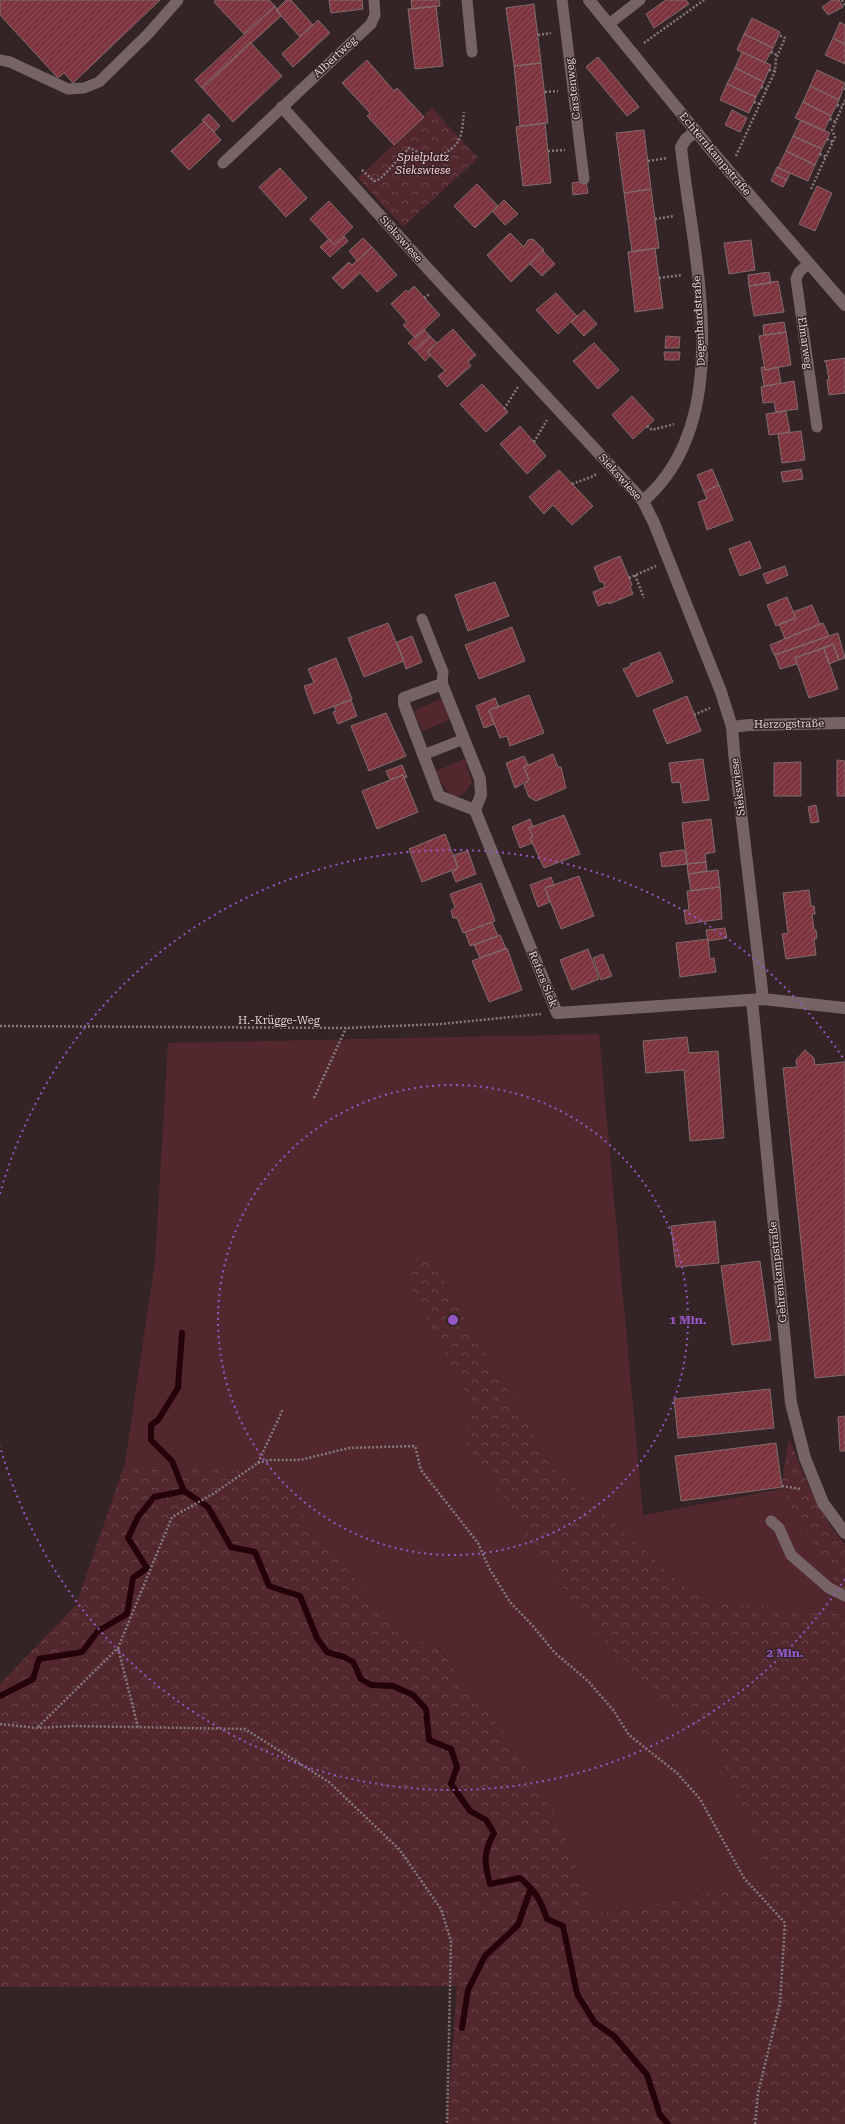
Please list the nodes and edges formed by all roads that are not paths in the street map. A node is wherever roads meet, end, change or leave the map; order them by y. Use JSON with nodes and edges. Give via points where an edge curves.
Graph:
{"nodes":[{"id":1,"x":178,"y":0,"type":"edge"},
{"id":2,"x":374,"y":0,"type":"edge"},
{"id":3,"x":467,"y":0,"type":"edge"},
{"id":4,"x":562,"y":0,"type":"edge"},
{"id":5,"x":589,"y":0,"type":"edge"},
{"id":6,"x":640,"y":0,"type":"edge"},
{"id":7,"x":608,"y":24,"type":"junction"},
{"id":8,"x":472,"y":52,"type":"dead end"},
{"id":9,"x":0,"y":60,"type":"edge"},
{"id":10,"x":282,"y":107,"type":"junction"},
{"id":11,"x":696,"y":131,"type":"junction"},
{"id":12,"x":223,"y":163,"type":"dead end"},
{"id":13,"x":584,"y":179,"type":"dead end"},
{"id":14,"x":808,"y":264,"type":"junction"},
{"id":15,"x":845,"y":305,"type":"edge"},
{"id":16,"x":817,"y":427,"type":"dead end"},
{"id":17,"x":643,"y":501,"type":"junction"},
{"id":18,"x":422,"y":619,"type":"dead end"},
{"id":19,"x":442,"y":684,"type":"junction"},
{"id":20,"x":845,"y":723,"type":"edge"},
{"id":21,"x":732,"y":727,"type":"junction"},
{"id":22,"x":464,"y":739,"type":"junction"},
{"id":23,"x":423,"y":755,"type":"junction"},
{"id":24,"x":475,"y":810,"type":"junction"},
{"id":25,"x":757,"y":999,"type":"junction"},
{"id":26,"x":845,"y":1008,"type":"edge"},
{"id":27,"x":771,"y":1521,"type":"dead end"},
{"id":28,"x":845,"y":1533,"type":"edge"},
{"id":29,"x":845,"y":1596,"type":"edge"}],
"edges":[{"from":1,"to":9,"type":"lane","via":[[99,82],[84,88],[68,89],[10,62]]},
{"from":2,"to":10,"type":"lane","name":"Albertweg","via":[[375,15],[371,24]]},
{"from":3,"to":8,"type":"lane"},
{"from":4,"to":13,"type":"lane","name":"Carstenweg"},
{"from":5,"to":7,"type":"street","name":"Echternkampstraße"},
{"from":6,"to":7,"type":"lane"},
{"from":7,"to":11,"type":"street","name":"Echternkampstraße"},
{"from":10,"to":12,"type":"lane","name":"Albertweg"},
{"from":10,"to":17,"type":"street","name":"Siekswiese","via":[[350,182],[376,204]]},
{"from":11,"to":14,"type":"street","name":"Echternkampstraße"},
{"from":11,"to":17,"type":"street","name":"Degenhardstraße","via":[[681,147],[691,214],[702,332],[699,396],[680,450],[663,480]]},
{"from":14,"to":15,"type":"street","name":"Echternkampstraße"},
{"from":14,"to":16,"type":"lane","name":"Elmarweg","via":[[799,272],[796,279]]},
{"from":17,"to":21,"type":"street","name":"Siekswiese","via":[[713,670]]},
{"from":18,"to":19,"type":"lane","via":[[443,672]]},
{"from":19,"to":22,"type":"street"},
{"from":19,"to":23,"type":"street","via":[[404,698]]},
{"from":20,"to":21,"type":"street","name":"Herzogstraße"},
{"from":21,"to":25,"type":"street","name":"Siekswiese"},
{"from":22,"to":23,"type":"lane"},
{"from":22,"to":24,"type":"street","via":[[480,779],[481,795]]},
{"from":23,"to":24,"type":"street","via":[[440,796]]},
{"from":24,"to":25,"type":"street","name":"Refers Siek","via":[[557,1013]]},
{"from":25,"to":26,"type":"street","name":"Refers Siek"},
{"from":25,"to":28,"type":"street","name":"Gehrenkampstraße","via":[[791,1403],[804,1458],[823,1503]]},
{"from":27,"to":29,"type":"lane","via":[[779,1528],[791,1555],[829,1588]]}]}
